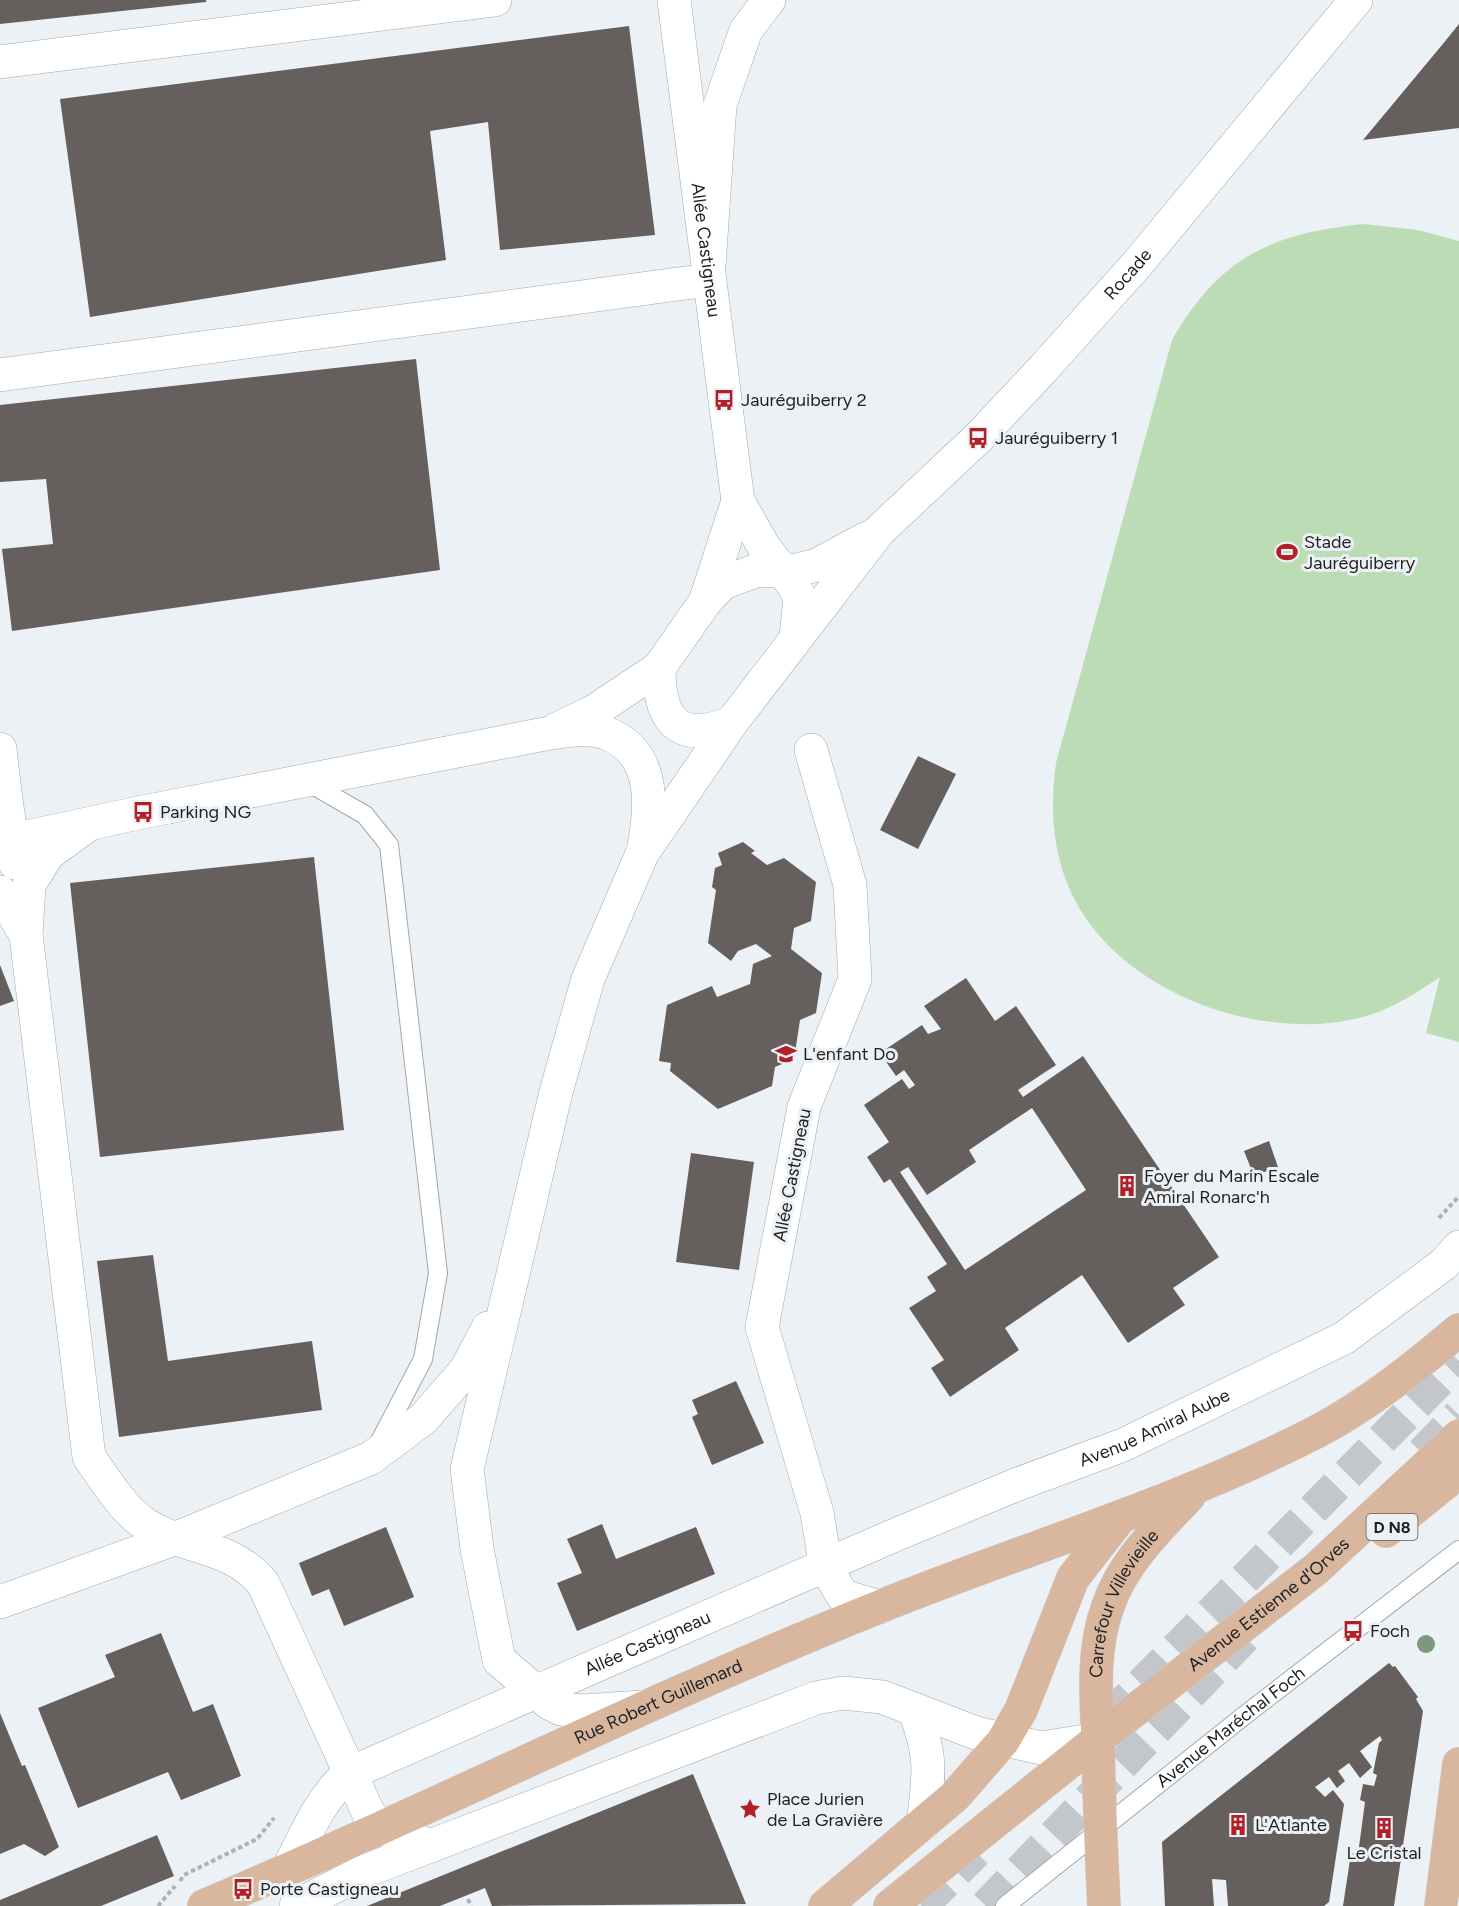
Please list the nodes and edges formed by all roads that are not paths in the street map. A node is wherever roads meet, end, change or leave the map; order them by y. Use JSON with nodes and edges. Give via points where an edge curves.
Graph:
{"nodes":[{"id":1,"x":495,"y":0,"type":"edge"},
{"id":2,"x":674,"y":0,"type":"edge"},
{"id":3,"x":769,"y":0,"type":"edge"},
{"id":4,"x":1356,"y":0,"type":"edge"},
{"id":5,"x":0,"y":62,"type":"edge"},
{"id":6,"x":708,"y":280,"type":"junction"},
{"id":7,"x":0,"y":375,"type":"edge"},
{"id":8,"x":738,"y":501,"type":"junction"},
{"id":9,"x":879,"y":531,"type":"junction"},
{"id":10,"x":782,"y":571,"type":"junction"},
{"id":11,"x":705,"y":602,"type":"junction"},
{"id":12,"x":796,"y":638,"type":"junction"},
{"id":13,"x":659,"y":668,"type":"junction"},
{"id":14,"x":732,"y":722,"type":"junction"},
{"id":15,"x":550,"y":733,"type":"junction"},
{"id":16,"x":0,"y":749,"type":"edge"},
{"id":17,"x":811,"y":750,"type":"dead end"},
{"id":18,"x":306,"y":781,"type":"junction"},
{"id":19,"x":2,"y":791,"type":"edge"},
{"id":20,"x":88,"y":825,"type":"junction"},
{"id":21,"x":6,"y":845,"type":"edge"},
{"id":22,"x":642,"y":854,"type":"junction"},
{"id":23,"x":0,"y":892,"type":"edge"},
{"id":24,"x":26,"y":935,"type":"junction"},
{"id":25,"x":1459,"y":1248,"type":"edge"},
{"id":26,"x":509,"y":1290,"type":"junction"},
{"id":27,"x":1459,"y":1330,"type":"edge"},
{"id":28,"x":1459,"y":1436,"type":"edge"},
{"id":29,"x":371,"y":1458,"type":"junction"},
{"id":30,"x":1456,"y":1478,"type":"edge"},
{"id":31,"x":1196,"y":1488,"type":"junction"},
{"id":32,"x":1120,"y":1517,"type":"junction"},
{"id":33,"x":174,"y":1539,"type":"junction"},
{"id":34,"x":1459,"y":1550,"type":"edge"},
{"id":35,"x":826,"y":1568,"type":"junction"},
{"id":36,"x":1316,"y":1569,"type":"junction"},
{"id":37,"x":0,"y":1602,"type":"edge"},
{"id":38,"x":880,"y":1607,"type":"junction"},
{"id":39,"x":536,"y":1692,"type":"junction"},
{"id":40,"x":642,"y":1707,"type":"junction"},
{"id":41,"x":914,"y":1709,"type":"junction"},
{"id":42,"x":1098,"y":1739,"type":"junction"},
{"id":43,"x":1003,"y":1741,"type":"junction"},
{"id":44,"x":1459,"y":1764,"type":"edge"},
{"id":45,"x":348,"y":1774,"type":"junction"},
{"id":46,"x":923,"y":1824,"type":"junction"},
{"id":47,"x":379,"y":1827,"type":"junction"},
{"id":48,"x":1100,"y":1832,"type":"junction"},
{"id":49,"x":431,"y":1846,"type":"junction"},
{"id":50,"x":288,"y":1871,"type":"junction"},
{"id":51,"x":204,"y":1906,"type":"edge"},
{"id":52,"x":296,"y":1906,"type":"edge"},
{"id":53,"x":825,"y":1906,"type":"edge"},
{"id":54,"x":890,"y":1906,"type":"edge"},
{"id":55,"x":1005,"y":1906,"type":"edge"},
{"id":56,"x":1104,"y":1906,"type":"edge"},
{"id":57,"x":1441,"y":1906,"type":"edge"}],
"edges":[{"from":1,"to":5,"type":"street"},
{"from":2,"to":6,"type":"street","name":"Allée Castigneau"},
{"from":3,"to":6,"type":"street","via":[[746,30],[720,105]]},
{"from":4,"to":9,"type":"street","name":"Rocade","via":[[1138,263],[1043,369],[978,438]]},
{"from":6,"to":7,"type":"street"},
{"from":6,"to":8,"type":"street","name":"Allée Castigneau"},
{"from":8,"to":10,"type":"street"},
{"from":8,"to":11,"type":"street"},
{"from":9,"to":10,"type":"street","via":[[817,566]]},
{"from":9,"to":12,"type":"street"},
{"from":10,"to":11,"type":"street","via":[[738,575],[723,583]]},
{"from":10,"to":12,"type":"street","via":[[800,598]]},
{"from":11,"to":13,"type":"street"},
{"from":12,"to":14,"type":"street"},
{"from":13,"to":14,"type":"street","via":[[659,695],[666,715],[679,726],[698,732]]},
{"from":13,"to":15,"type":"street","via":[[593,712]]},
{"from":14,"to":22,"type":"street"},
{"from":15,"to":18,"type":"street"},
{"from":15,"to":22,"type":"street","via":[[605,733],[626,746],[637,759],[648,781],[650,816]]},
{"from":16,"to":19,"type":"street"},
{"from":17,"to":35,"type":"street","name":"Allée Castigneau","via":[[850,885],[855,979],[804,1107],[762,1327],[816,1513]]},
{"from":18,"to":20,"type":"street"},
{"from":18,"to":29,"type":"lane","via":[[365,815],[389,845],[438,1273],[423,1359]]},
{"from":19,"to":21,"type":"street"},
{"from":20,"to":21,"type":"street"},
{"from":20,"to":24,"type":"street","via":[[48,854],[30,885]]},
{"from":21,"to":24,"type":"street"},
{"from":22,"to":26,"type":"street","via":[[588,979],[556,1092]]},
{"from":23,"to":24,"type":"street"},
{"from":24,"to":33,"type":"street","via":[[89,1457],[143,1523]]},
{"from":25,"to":35,"type":"street","name":"Avenue Amiral Aube","via":[[1444,1264],[1344,1338],[1123,1445],[1018,1484]]},
{"from":26,"to":29,"type":"street","via":[[466,1370],[423,1419]]},
{"from":26,"to":39,"type":"street","via":[[467,1469],[477,1549],[499,1660]]},
{"from":27,"to":31,"type":"main road","via":[[1411,1371],[1320,1430]]},
{"from":28,"to":36,"type":"main road","name":"Avenue Estienne d'Orves"},
{"from":29,"to":33,"type":"street"},
{"from":30,"to":36,"type":"main road","number":"D N8","via":[[1385,1532]]},
{"from":31,"to":32,"type":"main road"},
{"from":31,"to":42,"type":"main road","name":"Carrefour Villevieille","via":[[1150,1537],[1125,1571],[1108,1605],[1095,1685]]},
{"from":32,"to":38,"type":"main road","name":"Rue Robert Guillemard"},
{"from":32,"to":43,"type":"main road","via":[[1073,1578],[1025,1701]]},
{"from":33,"to":37,"type":"street"},
{"from":33,"to":45,"type":"street","via":[[215,1550],[248,1566],[263,1583]]},
{"from":34,"to":48,"type":"lane","name":"Avenue Maréchal Foch"},
{"from":35,"to":38,"type":"street","name":"Allée Castigneau","via":[[843,1596]]},
{"from":35,"to":39,"type":"street","name":"Allée Castigneau"},
{"from":36,"to":42,"type":"main road","name":"Avenue Estienne d'Orves"},
{"from":38,"to":40,"type":"main road","name":"Rue Robert Guillemard"},
{"from":39,"to":40,"type":"street","via":[[561,1709],[584,1712]]},
{"from":39,"to":45,"type":"street"},
{"from":40,"to":47,"type":"main road","name":"Rue Robert Guillemard"},
{"from":41,"to":43,"type":"street"},
{"from":41,"to":46,"type":"street","via":[[930,1764]]},
{"from":41,"to":49,"type":"street","via":[[882,1697],[843,1693],[816,1698]]},
{"from":42,"to":43,"type":"street","via":[[1041,1748]]},
{"from":42,"to":48,"type":"main road","name":"Carrefour Villevieille"},
{"from":42,"to":54,"type":"main road"},
{"from":43,"to":46,"type":"main road","via":[[969,1782]]},
{"from":44,"to":57,"type":"main road"},
{"from":45,"to":47,"type":"street"},
{"from":45,"to":50,"type":"street","via":[[321,1807]]},
{"from":46,"to":53,"type":"main road"},
{"from":47,"to":49,"type":"street"},
{"from":47,"to":50,"type":"main road","name":"Rue Robert Guillemard"},
{"from":48,"to":55,"type":"lane","name":"Avenue Maréchal Foch"},
{"from":48,"to":56,"type":"main road","name":"Carrefour Villevieille"},
{"from":49,"to":52,"type":"street","via":[[365,1870]]},
{"from":50,"to":51,"type":"main road","name":"Rue Robert Guillemard"}]}
